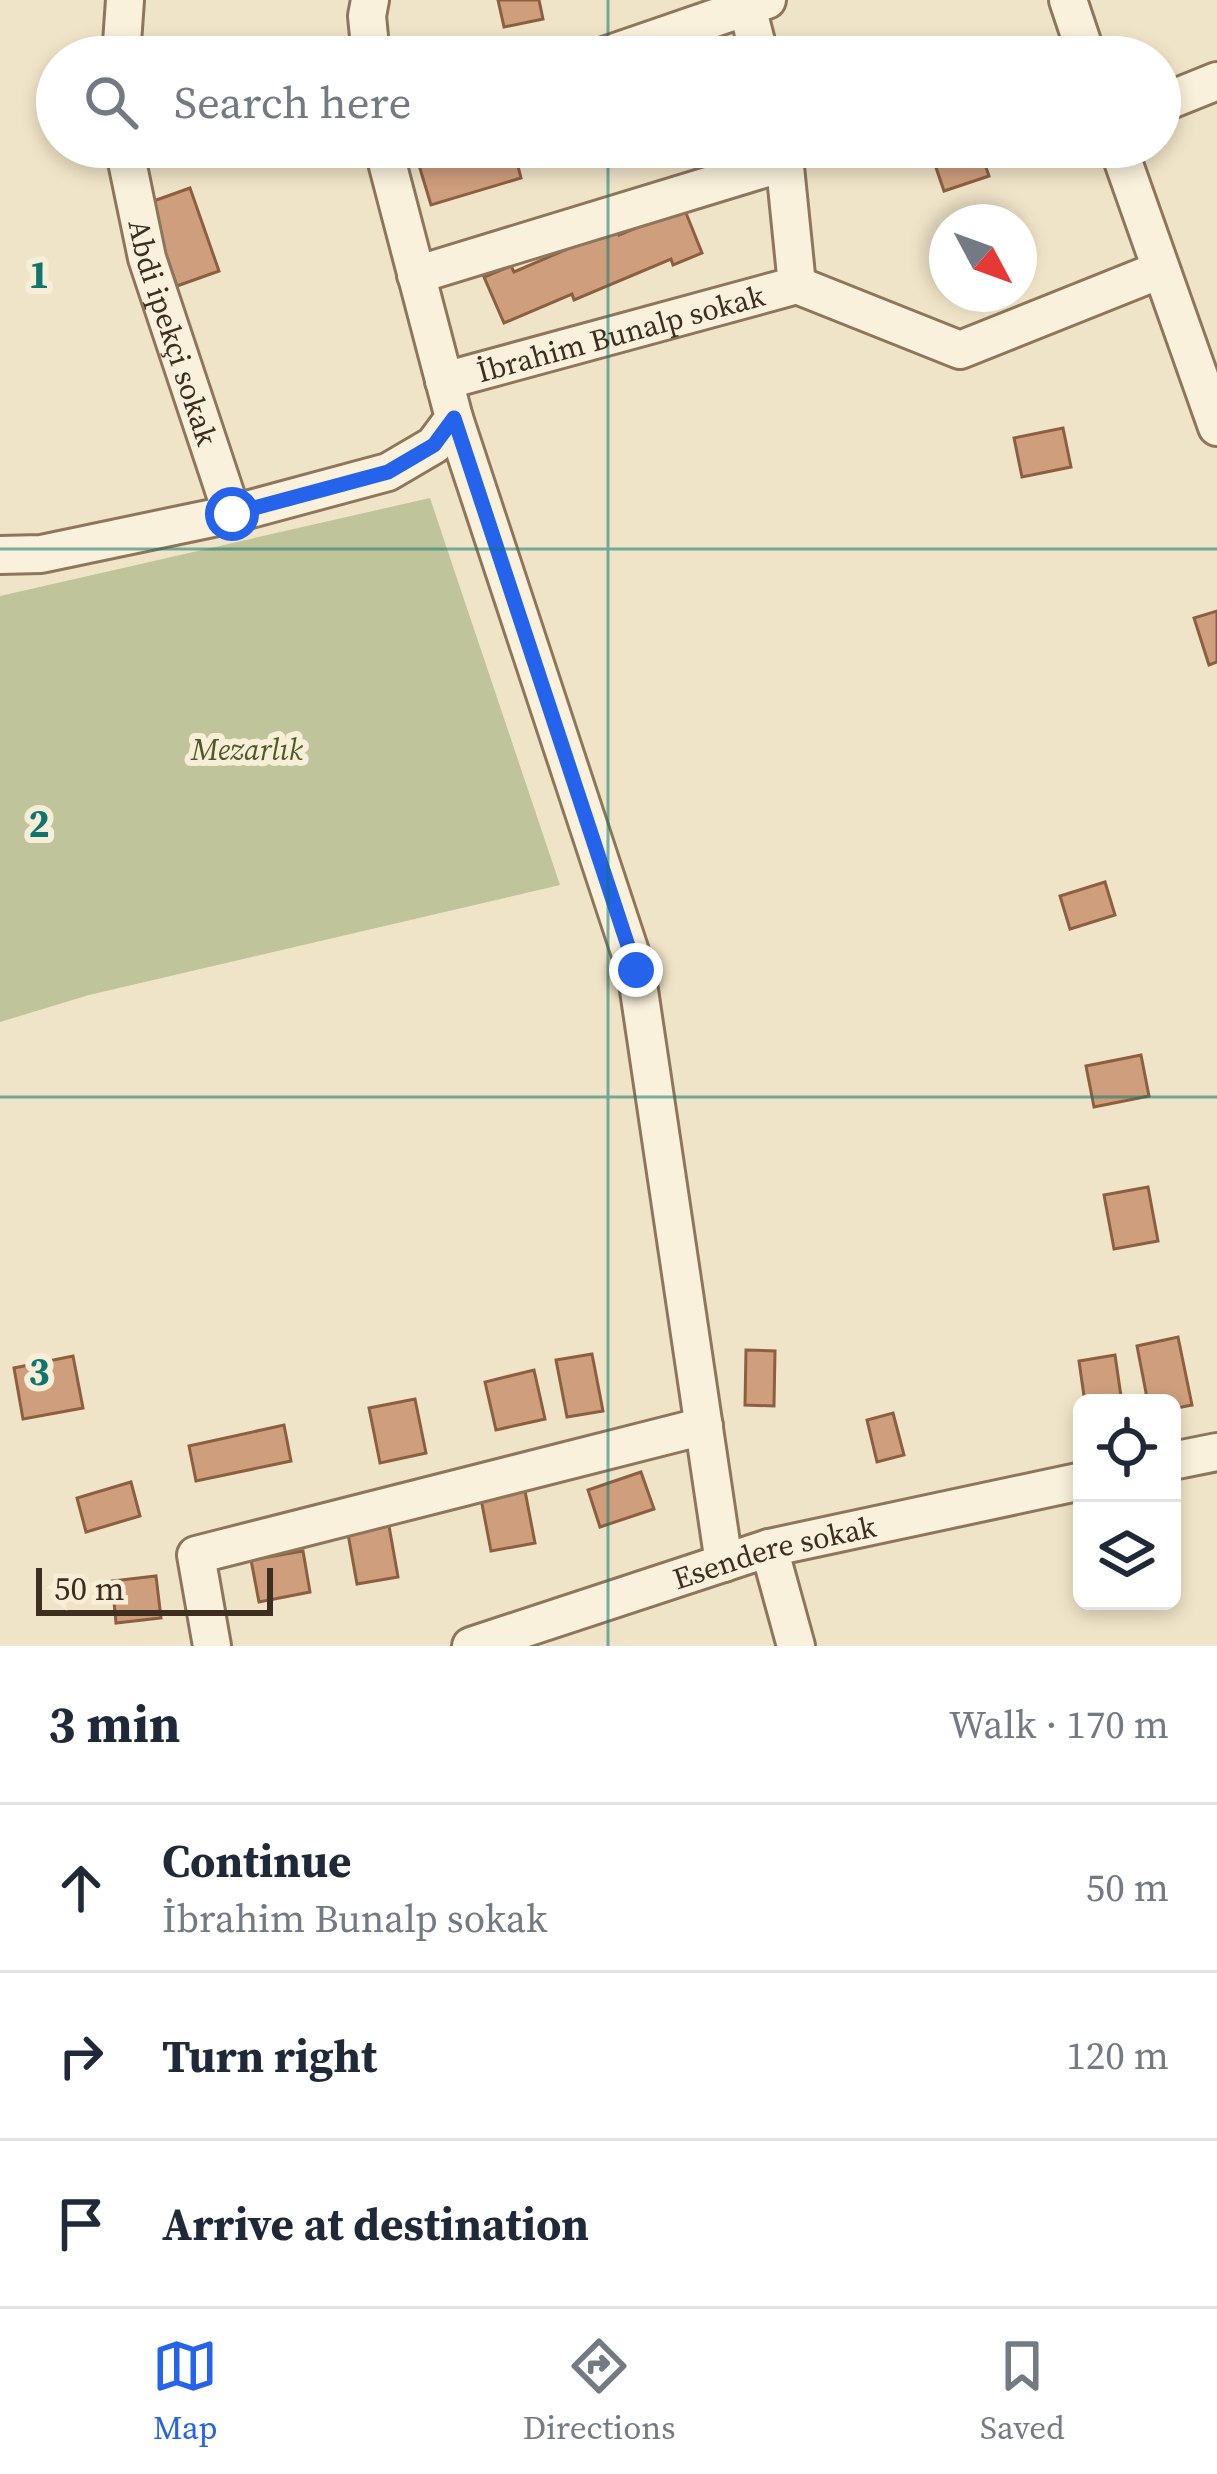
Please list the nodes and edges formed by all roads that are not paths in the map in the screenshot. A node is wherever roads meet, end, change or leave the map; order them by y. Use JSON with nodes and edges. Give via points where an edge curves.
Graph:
{"nodes":[{"id":1,"x":125,"y":0,"type":"edge"},
{"id":2,"x":370,"y":0,"type":"edge"},
{"id":3,"x":1068,"y":0,"type":"edge"},
{"id":4,"x":757,"y":3,"type":"edge"},
{"id":5,"x":122,"y":36,"type":"edge"},
{"id":6,"x":369,"y":36,"type":"edge"},
{"id":7,"x":662,"y":36,"type":"edge"},
{"id":8,"x":759,"y":36,"type":"edge"},
{"id":9,"x":1081,"y":36,"type":"edge"},
{"id":10,"x":1217,"y":81,"type":"edge"},
{"id":11,"x":1181,"y":96,"type":"edge"},
{"id":12,"x":128,"y":168,"type":"edge"},
{"id":13,"x":388,"y":168,"type":"edge"},
{"id":14,"x":744,"y":168,"type":"edge"},
{"id":15,"x":785,"y":168,"type":"edge"},
{"id":16,"x":1125,"y":168,"type":"edge"},
{"id":17,"x":1160,"y":270,"type":"junction"},
{"id":18,"x":416,"y":274,"type":"junction"},
{"id":19,"x":797,"y":285,"type":"junction"},
{"id":20,"x":444,"y":381,"type":"junction"},
{"id":21,"x":454,"y":418,"type":"junction"},
{"id":22,"x":1217,"y":427,"type":"edge"},
{"id":23,"x":232,"y":514,"type":"junction"},
{"id":24,"x":0,"y":555,"type":"edge"},
{"id":25,"x":704,"y":1426,"type":"junction"},
{"id":26,"x":1217,"y":1452,"type":"edge"},
{"id":27,"x":1181,"y":1459,"type":"edge"},
{"id":28,"x":1073,"y":1483,"type":"edge"},
{"id":29,"x":769,"y":1548,"type":"junction"},
{"id":30,"x":724,"y":1563,"type":"junction"},
{"id":31,"x":487,"y":1644,"type":"edge"},
{"id":32,"x":212,"y":1646,"type":"edge"},
{"id":33,"x":796,"y":1646,"type":"edge"}],
"edges":[{"from":1,"to":5,"type":"street"},
{"from":2,"to":6,"type":"street"},
{"from":3,"to":9,"type":"street"},
{"from":4,"to":7,"type":"street"},
{"from":4,"to":8,"type":"street"},
{"from":10,"to":11,"type":"street"},
{"from":12,"to":23,"type":"street","name":"Abdi ipekçi sokak","via":[[147,259]]},
{"from":13,"to":18,"type":"street","name":"İbrahim Bunalp sokak"},
{"from":14,"to":18,"type":"street"},
{"from":15,"to":19,"type":"street","name":"İbrahim Bunalp sokak"},
{"from":16,"to":17,"type":"street"},
{"from":17,"to":19,"type":"street","name":"İbrahim Bunalp sokak","via":[[960,350]]},
{"from":17,"to":22,"type":"street"},
{"from":18,"to":20,"type":"street","name":"İbrahim Bunalp sokak"},
{"from":19,"to":20,"type":"street","name":"İbrahim Bunalp sokak"},
{"from":20,"to":21,"type":"street","name":"İbrahim Bunalp sokak"},
{"from":21,"to":23,"type":"street","name":"İbrahim Bunalp sokak","via":[[434,445],[388,472]]},
{"from":21,"to":25,"type":"street","via":[[636,970]]},
{"from":23,"to":24,"type":"street","name":"İbrahim Bunalp sokak","via":[[41,554]]},
{"from":25,"to":30,"type":"street"},
{"from":25,"to":32,"type":"street","via":[[196,1555]]},
{"from":26,"to":27,"type":"street"},
{"from":28,"to":29,"type":"street","name":"Esendere sokak"},
{"from":29,"to":30,"type":"street","name":"Esendere sokak"},
{"from":29,"to":33,"type":"street"},
{"from":30,"to":31,"type":"street","name":"Esendere sokak"}]}
